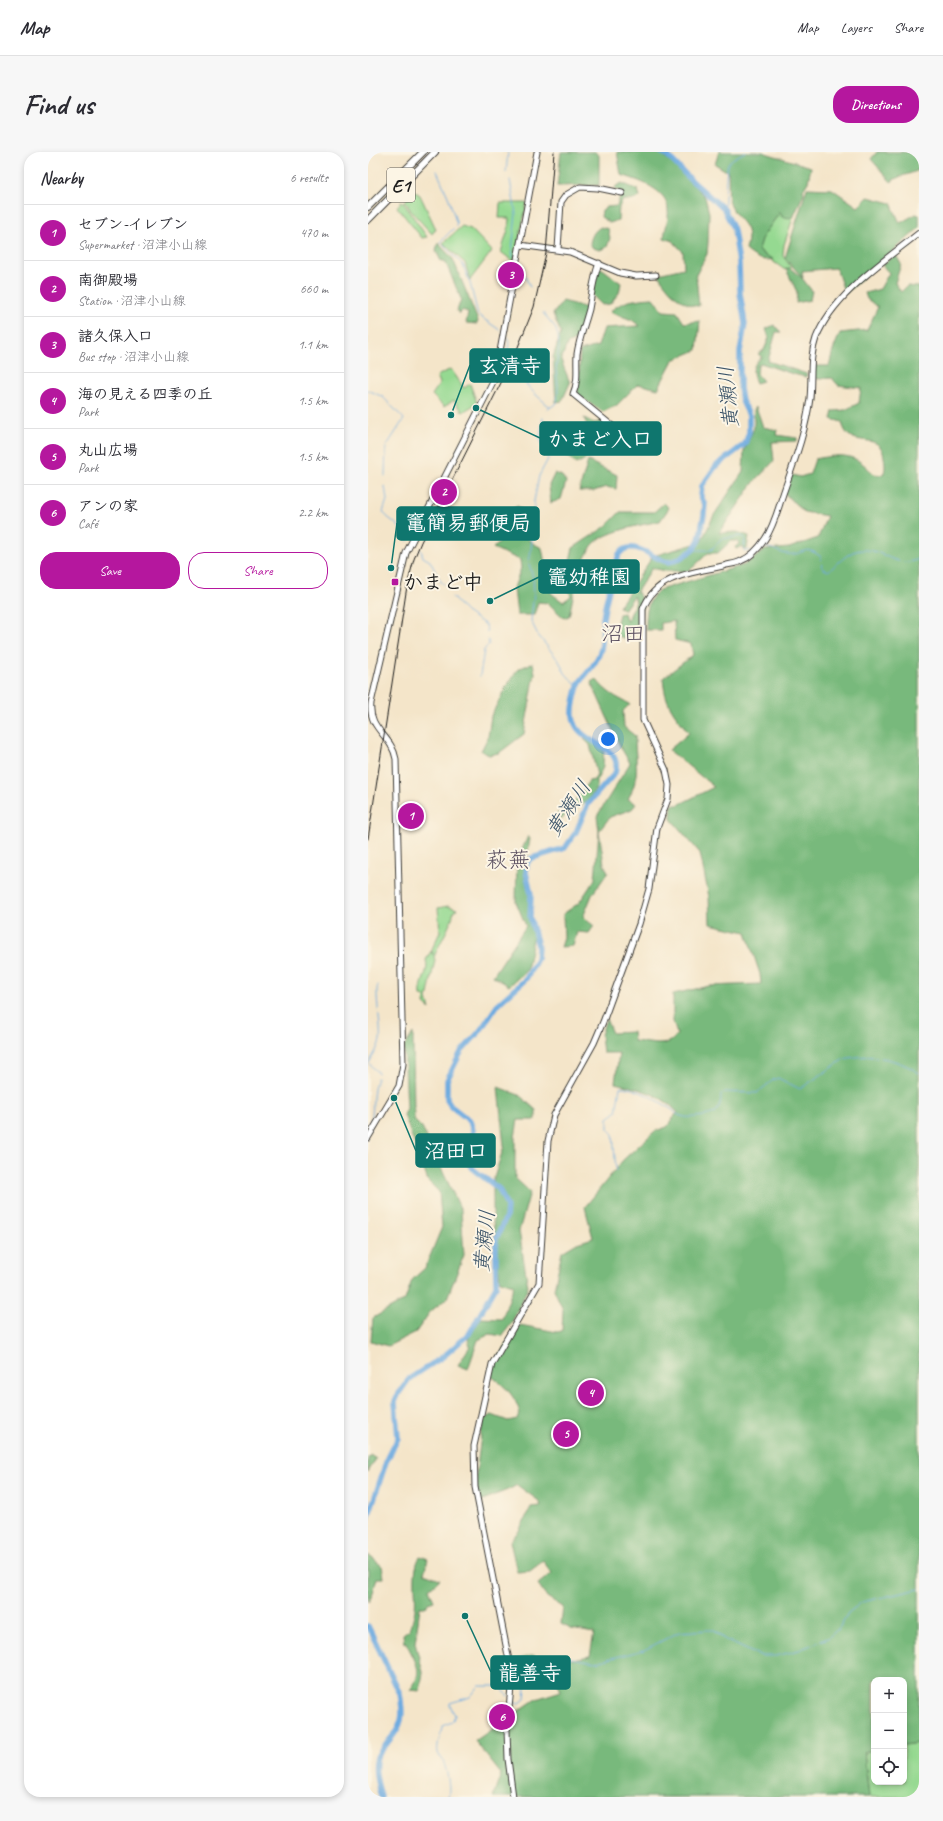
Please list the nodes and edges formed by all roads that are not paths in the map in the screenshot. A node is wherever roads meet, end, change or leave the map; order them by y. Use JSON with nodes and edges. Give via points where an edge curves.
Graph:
{"nodes":[{"id":1,"x":423,"y":152,"type":"edge"},
{"id":2,"x":434,"y":152,"type":"edge"},
{"id":3,"x":537,"y":152,"type":"edge"},
{"id":4,"x":622,"y":193,"type":"dead end"},
{"id":5,"x":368,"y":207,"type":"edge"},
{"id":6,"x":368,"y":220,"type":"edge"},
{"id":7,"x":919,"y":233,"type":"edge"},
{"id":8,"x":520,"y":245,"type":"junction"},
{"id":9,"x":558,"y":249,"type":"junction"},
{"id":10,"x":599,"y":263,"type":"junction"},
{"id":11,"x":656,"y":275,"type":"dead end"},
{"id":12,"x":622,"y":434,"type":"dead end"},
{"id":13,"x":368,"y":1138,"type":"edge"},
{"id":14,"x":513,"y":1797,"type":"edge"}],
"edges":[{"from":1,"to":5,"type":"highway","number":"E1"},
{"from":2,"to":6,"type":"highway","number":"E1"},
{"from":3,"to":8,"type":"street"},
{"from":4,"to":9,"type":"street","via":[[580,187],[566,195],[561,202]]},
{"from":7,"to":14,"type":"street","via":[[854,286],[821,329],[811,356],[810,399],[799,447],[774,520],[763,542],[741,562],[694,572],[659,584],[649,595],[643,609],[643,720],[666,770],[668,799],[657,828],[649,889],[639,924],[594,1043],[550,1126],[540,1283],[492,1364],[474,1446],[475,1487],[511,1665],[513,1686],[507,1744]]},
{"from":8,"to":9,"type":"street"},
{"from":8,"to":13,"type":"street","via":[[495,378],[406,553],[371,706],[372,721],[391,745],[396,759],[403,1064],[399,1086]]},
{"from":9,"to":10,"type":"street"},
{"from":10,"to":11,"type":"street","via":[[620,274]]},
{"from":10,"to":12,"type":"street","via":[[592,282],[578,352],[578,379],[573,394]]}]}
